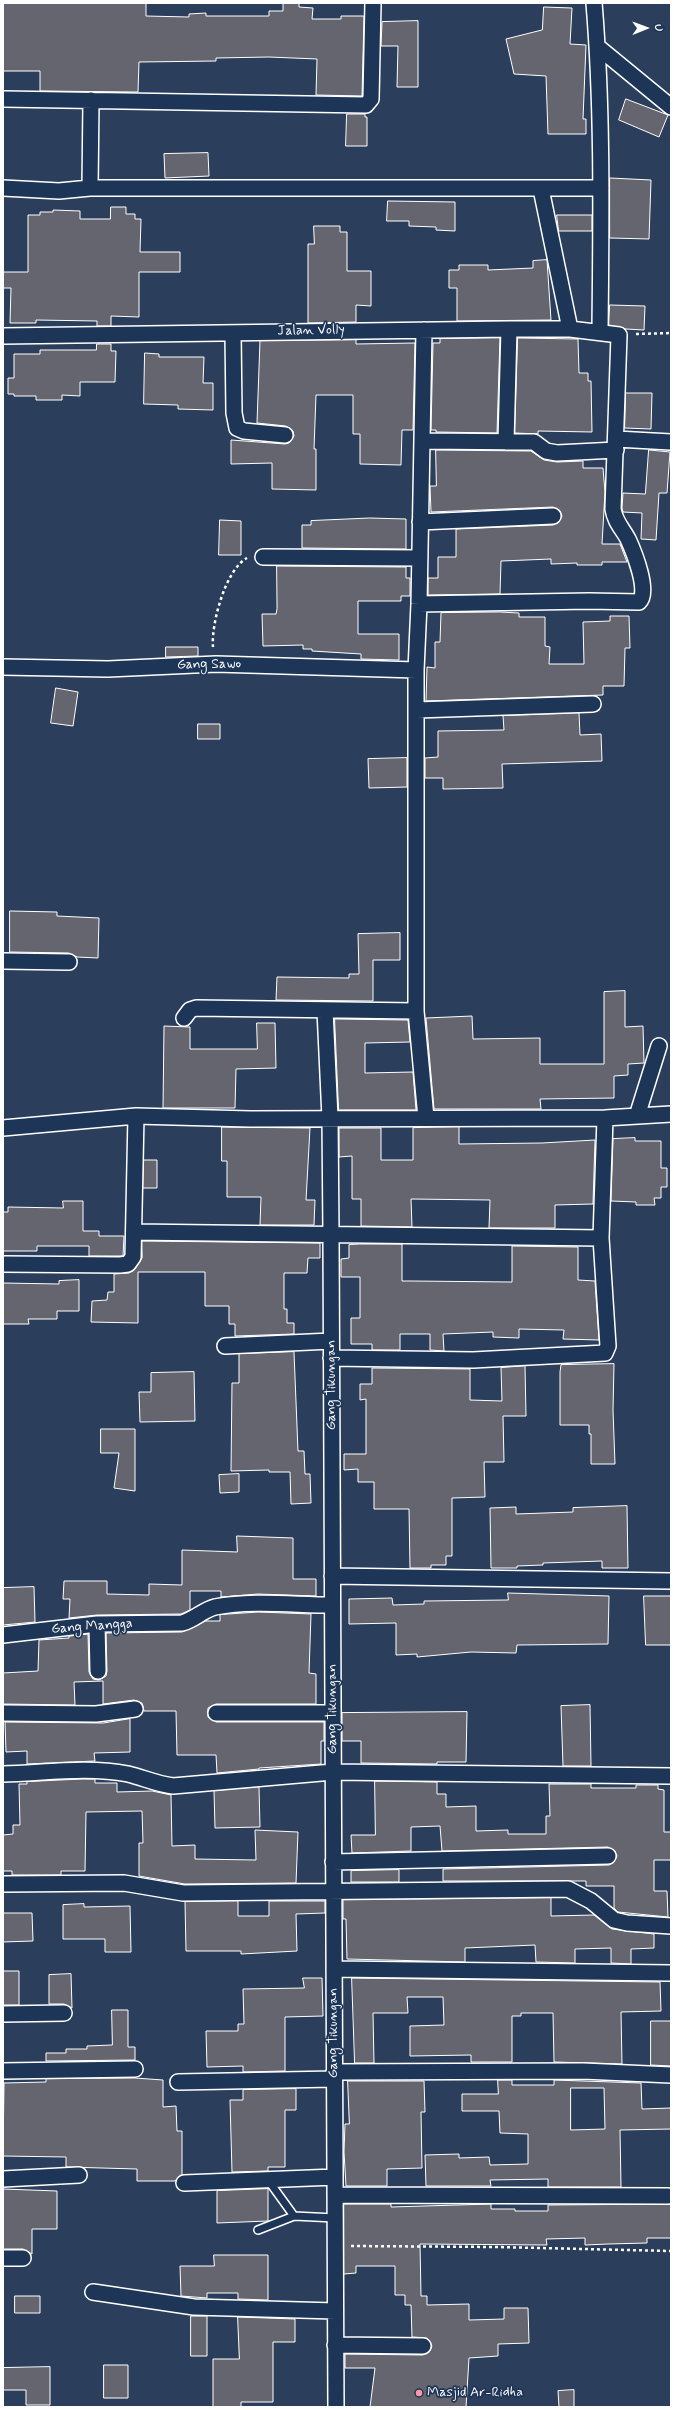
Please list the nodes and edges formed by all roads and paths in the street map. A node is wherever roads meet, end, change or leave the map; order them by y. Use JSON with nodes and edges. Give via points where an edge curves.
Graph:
{"nodes":[{"id":1,"x":373,"y":3,"type":"edge"},
{"id":2,"x":594,"y":3,"type":"edge"},
{"id":3,"x":598,"y":47,"type":"junction"},
{"id":4,"x":3,"y":99,"type":"edge"},
{"id":5,"x":91,"y":100,"type":"junction"},
{"id":6,"x":671,"y":107,"type":"edge"},
{"id":7,"x":3,"y":188,"type":"edge"},
{"id":8,"x":90,"y":188,"type":"junction"},
{"id":9,"x":542,"y":188,"type":"junction"},
{"id":10,"x":601,"y":188,"type":"junction"},
{"id":11,"x":509,"y":329,"type":"junction"},
{"id":12,"x":570,"y":329,"type":"junction"},
{"id":13,"x":424,"y":330,"type":"junction"},
{"id":14,"x":600,"y":332,"type":"junction"},
{"id":15,"x":233,"y":333,"type":"junction"},
{"id":16,"x":671,"y":333,"type":"edge"},
{"id":17,"x":619,"y":335,"type":"junction"},
{"id":18,"x":3,"y":336,"type":"edge"},
{"id":19,"x":285,"y":435,"type":"dead end"},
{"id":20,"x":423,"y":441,"type":"junction"},
{"id":21,"x":506,"y":442,"type":"junction"},
{"id":22,"x":671,"y":442,"type":"edge"},
{"id":23,"x":616,"y":444,"type":"junction"},
{"id":24,"x":553,"y":516,"type":"dead end"},
{"id":25,"x":420,"y":522,"type":"junction"},
{"id":26,"x":263,"y":558,"type":"joint"},
{"id":27,"x":420,"y":558,"type":"junction"},
{"id":28,"x":420,"y":604,"type":"junction"},
{"id":29,"x":216,"y":664,"type":"junction"},
{"id":30,"x":3,"y":667,"type":"edge"},
{"id":31,"x":416,"y":670,"type":"junction"},
{"id":32,"x":593,"y":704,"type":"dead end"},
{"id":33,"x":417,"y":710,"type":"junction"},
{"id":34,"x":3,"y":961,"type":"edge"},
{"id":35,"x":68,"y":962,"type":"dead end"},
{"id":36,"x":325,"y":1010,"type":"junction"},
{"id":37,"x":416,"y":1011,"type":"junction"},
{"id":38,"x":184,"y":1018,"type":"dead end"},
{"id":39,"x":659,"y":1046,"type":"dead end"},
{"id":40,"x":671,"y":1114,"type":"edge"},
{"id":41,"x":136,"y":1116,"type":"junction"},
{"id":42,"x":637,"y":1116,"type":"junction"},
{"id":43,"x":330,"y":1118,"type":"junction"},
{"id":44,"x":426,"y":1118,"type":"junction"},
{"id":45,"x":605,"y":1118,"type":"junction"},
{"id":46,"x":3,"y":1128,"type":"edge"},
{"id":47,"x":134,"y":1232,"type":"junction"},
{"id":48,"x":331,"y":1235,"type":"junction"},
{"id":49,"x":601,"y":1238,"type":"junction"},
{"id":50,"x":3,"y":1264,"type":"edge"},
{"id":51,"x":332,"y":1342,"type":"junction"},
{"id":52,"x":225,"y":1346,"type":"dead end"},
{"id":53,"x":332,"y":1358,"type":"junction"},
{"id":54,"x":332,"y":1576,"type":"junction"},
{"id":55,"x":671,"y":1581,"type":"edge"},
{"id":56,"x":332,"y":1605,"type":"junction"},
{"id":57,"x":97,"y":1624,"type":"junction"},
{"id":58,"x":3,"y":1634,"type":"edge"},
{"id":59,"x":98,"y":1671,"type":"dead end"},
{"id":60,"x":135,"y":1709,"type":"dead end"},
{"id":61,"x":3,"y":1713,"type":"edge"},
{"id":62,"x":216,"y":1713,"type":"dead end"},
{"id":63,"x":333,"y":1713,"type":"junction"},
{"id":64,"x":333,"y":1772,"type":"junction"},
{"id":65,"x":3,"y":1774,"type":"edge"},
{"id":66,"x":671,"y":1776,"type":"edge"},
{"id":67,"x":608,"y":1856,"type":"dead end"},
{"id":68,"x":334,"y":1862,"type":"junction"},
{"id":69,"x":3,"y":1884,"type":"edge"},
{"id":70,"x":334,"y":1891,"type":"junction"},
{"id":71,"x":671,"y":1926,"type":"edge"},
{"id":72,"x":334,"y":1967,"type":"junction"},
{"id":73,"x":671,"y":1972,"type":"edge"},
{"id":74,"x":64,"y":2013,"type":"dead end"},
{"id":75,"x":3,"y":2014,"type":"edge"},
{"id":76,"x":135,"y":2069,"type":"dead end"},
{"id":77,"x":3,"y":2071,"type":"edge"},
{"id":78,"x":671,"y":2075,"type":"edge"},
{"id":79,"x":334,"y":2076,"type":"junction"},
{"id":80,"x":178,"y":2082,"type":"dead end"},
{"id":81,"x":79,"y":2175,"type":"dead end"},
{"id":82,"x":335,"y":2177,"type":"junction"},
{"id":83,"x":3,"y":2179,"type":"edge"},
{"id":84,"x":268,"y":2180,"type":"junction"},
{"id":85,"x":184,"y":2184,"type":"dead end"},
{"id":86,"x":335,"y":2195,"type":"junction"},
{"id":87,"x":668,"y":2196,"type":"dead end"},
{"id":88,"x":294,"y":2216,"type":"junction"},
{"id":89,"x":335,"y":2218,"type":"junction"},
{"id":90,"x":258,"y":2230,"type":"dead end"},
{"id":91,"x":335,"y":2246,"type":"junction"},
{"id":92,"x":671,"y":2251,"type":"edge"},
{"id":93,"x":3,"y":2258,"type":"edge"},
{"id":94,"x":23,"y":2258,"type":"dead end"},
{"id":95,"x":93,"y":2292,"type":"dead end"},
{"id":96,"x":335,"y":2311,"type":"junction"},
{"id":97,"x":335,"y":2345,"type":"junction"},
{"id":98,"x":423,"y":2346,"type":"dead end"},
{"id":99,"x":336,"y":2407,"type":"edge"}],
"edges":[{"from":1,"to":5,"type":"street","via":[[371,99],[366,105]]},
{"from":2,"to":3,"type":"street"},
{"from":3,"to":6,"type":"street"},
{"from":3,"to":10,"type":"street"},
{"from":4,"to":5,"type":"street"},
{"from":5,"to":8,"type":"street"},
{"from":7,"to":8,"type":"street","via":[[59,191]]},
{"from":8,"to":9,"type":"street"},
{"from":9,"to":10,"type":"street"},
{"from":9,"to":12,"type":"street"},
{"from":10,"to":14,"type":"street"},
{"from":11,"to":12,"type":"street","name":"Jalan Volly"},
{"from":11,"to":13,"type":"street","name":"Jalan Volly"},
{"from":11,"to":21,"type":"street"},
{"from":12,"to":14,"type":"street","name":"Jalan Volly"},
{"from":13,"to":15,"type":"street","name":"Jalan Volly"},
{"from":13,"to":20,"type":"street"},
{"from":14,"to":17,"type":"street","name":"Jalan Volly"},
{"from":15,"to":18,"type":"street","name":"Jalan Volly"},
{"from":15,"to":19,"type":"street","via":[[234,413],[237,428]]},
{"from":16,"to":17,"type":"path"},
{"from":17,"to":23,"type":"street"},
{"from":20,"to":21,"type":"street"},
{"from":20,"to":25,"type":"street"},
{"from":21,"to":23,"type":"street","via":[[538,442],[546,451],[557,453]]},
{"from":22,"to":23,"type":"street"},
{"from":23,"to":28,"type":"street","via":[[614,516],[628,539],[640,572],[644,592],[639,602]]},
{"from":24,"to":25,"type":"street"},
{"from":25,"to":27,"type":"street"},
{"from":26,"to":27,"type":"street"},
{"from":26,"to":29,"type":"path","via":[[245,559],[226,586],[212,634]]},
{"from":27,"to":28,"type":"street"},
{"from":28,"to":31,"type":"street"},
{"from":29,"to":30,"type":"street","name":"Gang Sawo","via":[[108,669]]},
{"from":29,"to":31,"type":"street","name":"Gang Sawo"},
{"from":31,"to":33,"type":"street"},
{"from":32,"to":33,"type":"street"},
{"from":33,"to":37,"type":"street"},
{"from":34,"to":35,"type":"street"},
{"from":36,"to":37,"type":"street"},
{"from":36,"to":38,"type":"street","via":[[196,1008],[190,1010]]},
{"from":36,"to":43,"type":"street","name":"Gang Tikungan"},
{"from":37,"to":44,"type":"street"},
{"from":39,"to":42,"type":"street"},
{"from":40,"to":42,"type":"street"},
{"from":41,"to":43,"type":"street"},
{"from":41,"to":46,"type":"street"},
{"from":41,"to":47,"type":"street"},
{"from":42,"to":45,"type":"street"},
{"from":43,"to":44,"type":"street"},
{"from":43,"to":48,"type":"street","name":"Gang Tikungan"},
{"from":44,"to":45,"type":"street"},
{"from":45,"to":49,"type":"street"},
{"from":47,"to":48,"type":"street"},
{"from":47,"to":50,"type":"street","via":[[133,1257],[128,1264]]},
{"from":48,"to":49,"type":"street"},
{"from":48,"to":51,"type":"street","name":"Gang Tikungan"},
{"from":49,"to":53,"type":"street","via":[[608,1346],[603,1355],[473,1360]]},
{"from":51,"to":52,"type":"street"},
{"from":51,"to":53,"type":"street","name":"Gang Tikungan"},
{"from":53,"to":54,"type":"street","name":"Gang Tikungan"},
{"from":54,"to":55,"type":"street"},
{"from":54,"to":56,"type":"street","name":"Gang Tikungan"},
{"from":56,"to":57,"type":"street","name":"Gang Mangga","via":[[237,1605],[210,1608],[190,1621],[182,1623]]},
{"from":56,"to":63,"type":"street","name":"Gang Tikungan"},
{"from":57,"to":58,"type":"street","name":"Gang Mangga"},
{"from":57,"to":59,"type":"street"},
{"from":60,"to":61,"type":"street","via":[[96,1714]]},
{"from":62,"to":63,"type":"street"},
{"from":63,"to":64,"type":"street","name":"Gang Tikungan"},
{"from":64,"to":65,"type":"street","via":[[173,1786],[154,1783],[129,1774],[98,1771]]},
{"from":64,"to":66,"type":"street"},
{"from":64,"to":68,"type":"street","name":"Gang Tikungan"},
{"from":67,"to":68,"type":"street"},
{"from":68,"to":70,"type":"street","name":"Gang Tikungan"},
{"from":69,"to":70,"type":"street","via":[[124,1883],[184,1892]]},
{"from":70,"to":71,"type":"street","via":[[568,1889],[591,1901],[614,1920]]},
{"from":70,"to":72,"type":"street","name":"Gang Tikungan"},
{"from":72,"to":73,"type":"street"},
{"from":72,"to":79,"type":"street","name":"Gang Tikungan"},
{"from":74,"to":75,"type":"street"},
{"from":76,"to":77,"type":"street"},
{"from":78,"to":79,"type":"street","via":[[583,2071]]},
{"from":79,"to":80,"type":"street"},
{"from":79,"to":82,"type":"street","name":"Gang Tikungan"},
{"from":81,"to":83,"type":"street"},
{"from":82,"to":84,"type":"street"},
{"from":82,"to":86,"type":"street","name":"Gang Tikungan"},
{"from":84,"to":85,"type":"street"},
{"from":84,"to":88,"type":"lane"},
{"from":86,"to":87,"type":"street"},
{"from":86,"to":89,"type":"street","name":"Gang Tikungan"},
{"from":88,"to":89,"type":"lane"},
{"from":88,"to":90,"type":"lane"},
{"from":89,"to":91,"type":"street","name":"Gang Tikungan"},
{"from":91,"to":92,"type":"path","via":[[488,2246]]},
{"from":91,"to":96,"type":"street","name":"Gang Tikungan"},
{"from":93,"to":94,"type":"street"},
{"from":95,"to":96,"type":"street","via":[[194,2307]]},
{"from":96,"to":97,"type":"street","name":"Gang Tikungan"},
{"from":97,"to":98,"type":"street"},
{"from":97,"to":99,"type":"street","name":"Gang Tikungan"}]}
